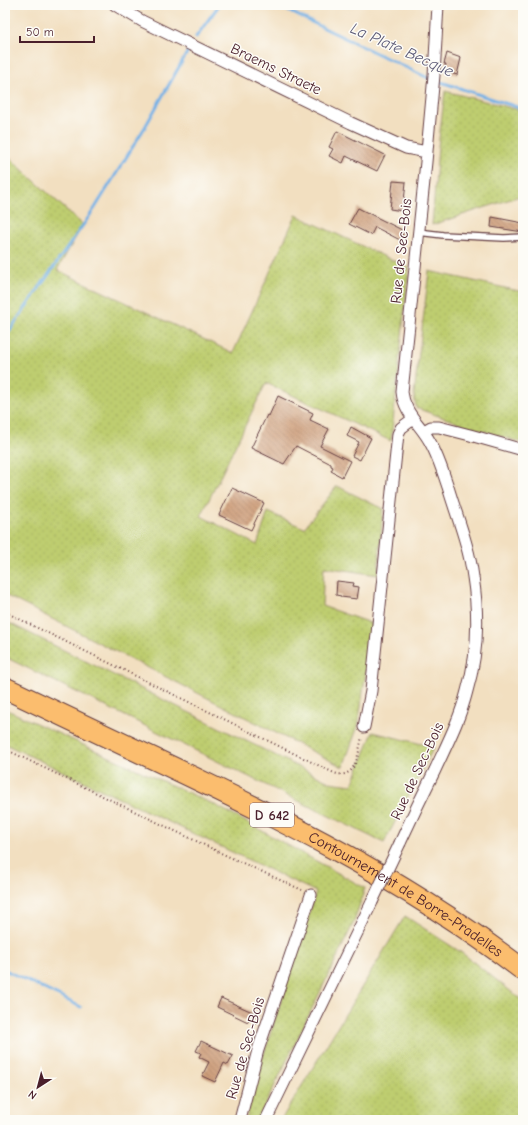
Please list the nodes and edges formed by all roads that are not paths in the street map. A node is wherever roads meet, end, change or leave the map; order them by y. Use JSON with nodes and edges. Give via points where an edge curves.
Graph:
{"nodes":[{"id":1,"x":115,"y":5,"type":"edge"},
{"id":2,"x":438,"y":5,"type":"edge"},
{"id":3,"x":427,"y":152,"type":"junction"},
{"id":4,"x":418,"y":232,"type":"junction"},
{"id":5,"x":523,"y":238,"type":"edge"},
{"id":6,"x":413,"y":419,"type":"junction"},
{"id":7,"x":424,"y":431,"type":"junction"},
{"id":8,"x":523,"y":450,"type":"edge"},
{"id":9,"x":5,"y":672,"type":"edge"},
{"id":10,"x":5,"y":688,"type":"edge"},
{"id":11,"x":364,"y":727,"type":"road end"},
{"id":12,"x":311,"y":895,"type":"road end"},
{"id":13,"x":523,"y":952,"type":"edge"},
{"id":14,"x":523,"y":970,"type":"edge"},
{"id":15,"x":240,"y":1120,"type":"edge"},
{"id":16,"x":266,"y":1120,"type":"edge"}],
"edges":[{"from":1,"to":3,"type":"street","name":"Braems Straete","via":[[142,21],[351,123],[406,148]]},
{"from":2,"to":3,"type":"street","name":"Rue de Sec-Bois"},
{"from":3,"to":4,"type":"street","name":"Rue de Sec-Bois"},
{"from":4,"to":5,"type":"lane"},
{"from":4,"to":6,"type":"street","name":"Rue de Sec-Bois","via":[[402,388],[406,407]]},
{"from":6,"to":7,"type":"street","name":"Rue de Sec-Bois"},
{"from":6,"to":11,"type":"street","via":[[401,428],[398,434],[372,691]]},
{"from":7,"to":8,"type":"street","via":[[431,427],[439,427]]},
{"from":7,"to":16,"type":"street","name":"Rue de Sec-Bois","bridge":true,"via":[[439,461],[468,550],[474,578],[477,622],[471,675],[445,749]]},
{"from":9,"to":13,"type":"highway","number":"D 642","via":[[333,831],[417,880]]},
{"from":10,"to":14,"type":"highway","name":"Contournement de Borre-Pradelles","number":"D 642","via":[[322,841],[426,903]]},
{"from":12,"to":15,"type":"street","name":"Rue de Sec-Bois","via":[[258,1050]]}]}
